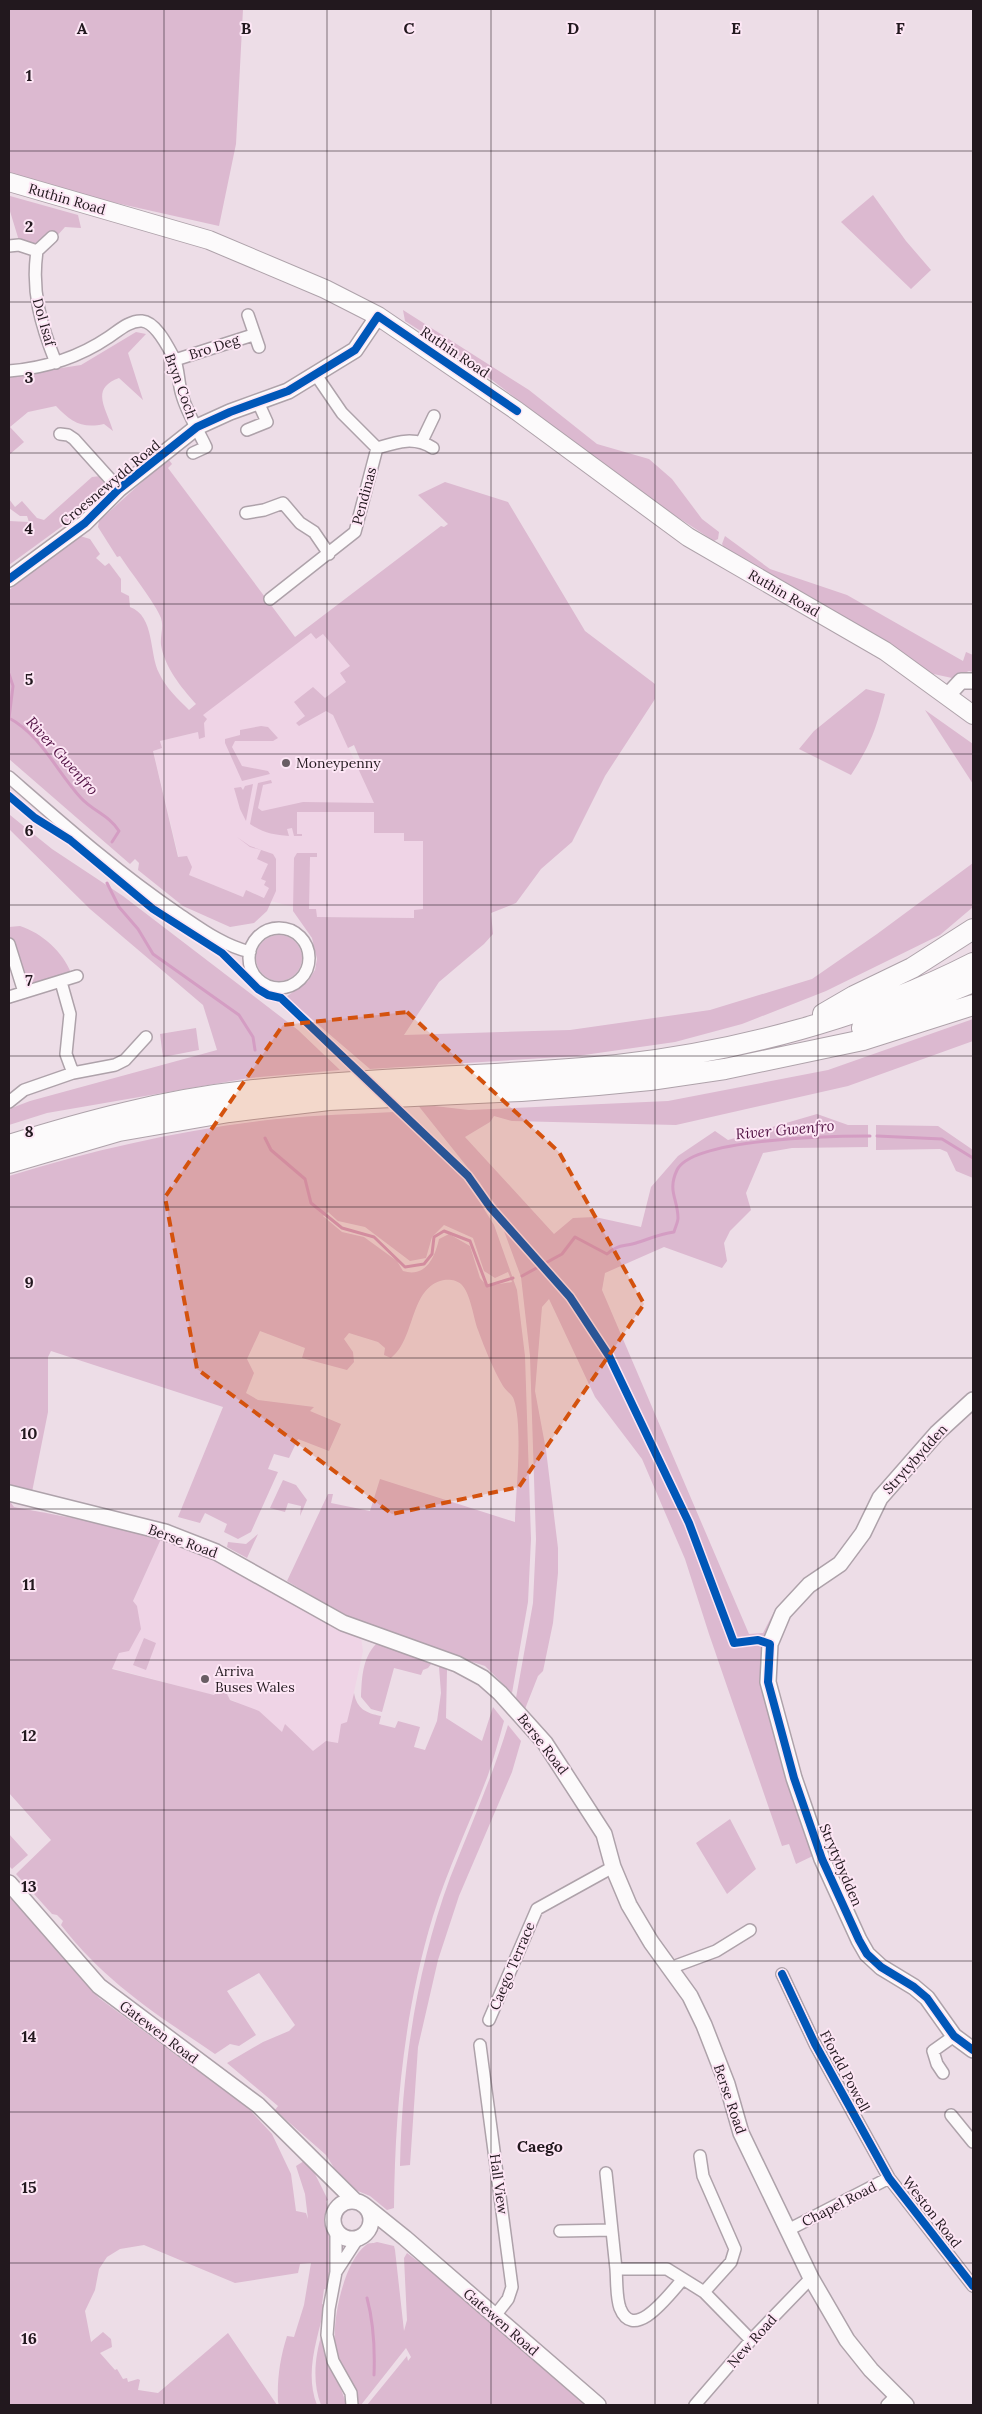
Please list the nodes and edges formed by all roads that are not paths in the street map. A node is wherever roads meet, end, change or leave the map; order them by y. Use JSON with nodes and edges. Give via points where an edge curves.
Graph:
{"nodes":[{"id":1,"x":9,"y":182,"type":"edge"},
{"id":2,"x":52,"y":237,"type":"dead end"},
{"id":3,"x":9,"y":246,"type":"edge"},
{"id":4,"x":38,"y":251,"type":"junction"},
{"id":5,"x":248,"y":315,"type":"dead end"},
{"id":6,"x":378,"y":316,"type":"junction"},
{"id":7,"x":253,"y":335,"type":"junction"},
{"id":8,"x":259,"y":347,"type":"dead end"},
{"id":9,"x":175,"y":360,"type":"junction"},
{"id":10,"x":56,"y":363,"type":"junction"},
{"id":11,"x":9,"y":371,"type":"edge"},
{"id":12,"x":316,"y":375,"type":"junction"},
{"id":13,"x":258,"y":402,"type":"junction"},
{"id":14,"x":434,"y":416,"type":"dead end"},
{"id":15,"x":197,"y":427,"type":"junction"},
{"id":16,"x":247,"y":430,"type":"dead end"},
{"id":17,"x":60,"y":434,"type":"dead end"},
{"id":18,"x":422,"y":441,"type":"junction"},
{"id":19,"x":377,"y":448,"type":"junction"},
{"id":20,"x":433,"y":448,"type":"dead end"},
{"id":21,"x":193,"y":453,"type":"dead end"},
{"id":22,"x":119,"y":489,"type":"junction"},
{"id":23,"x":246,"y":513,"type":"dead end"},
{"id":24,"x":329,"y":554,"type":"junction"},
{"id":25,"x":9,"y":579,"type":"edge"},
{"id":26,"x":270,"y":599,"type":"dead end"},
{"id":27,"x":973,"y":681,"type":"edge"},
{"id":28,"x":948,"y":695,"type":"junction"},
{"id":29,"x":973,"y":715,"type":"edge"},
{"id":30,"x":9,"y":777,"type":"edge"},
{"id":31,"x":973,"y":929,"type":"edge"},
{"id":32,"x":9,"y":944,"type":"edge"},
{"id":33,"x":250,"y":952,"type":"junction"},
{"id":34,"x":973,"y":963,"type":"edge"},
{"id":35,"x":77,"y":976,"type":"dead end"},
{"id":36,"x":61,"y":982,"type":"junction"},
{"id":37,"x":973,"y":982,"type":"edge"},
{"id":38,"x":24,"y":992,"type":"junction"},
{"id":39,"x":9,"y":997,"type":"edge"},
{"id":40,"x":973,"y":1005,"type":"edge"},
{"id":41,"x":800,"y":1028,"type":"junction"},
{"id":42,"x":146,"y":1037,"type":"dead end"},
{"id":43,"x":802,"y":1051,"type":"junction"},
{"id":44,"x":72,"y":1073,"type":"junction"},
{"id":45,"x":9,"y":1102,"type":"edge"},
{"id":46,"x":9,"y":1145,"type":"edge"},
{"id":47,"x":9,"y":1163,"type":"edge"},
{"id":48,"x":973,"y":1400,"type":"edge"},
{"id":49,"x":9,"y":1493,"type":"edge"},
{"id":50,"x":613,"y":1867,"type":"junction"},
{"id":51,"x":9,"y":1883,"type":"edge"},
{"id":52,"x":750,"y":1930,"type":"dead end"},
{"id":53,"x":670,"y":1968,"type":"junction"},
{"id":54,"x":782,"y":1974,"type":"dead end"},
{"id":55,"x":489,"y":2020,"type":"dead end"},
{"id":56,"x":954,"y":2036,"type":"junction"},
{"id":57,"x":480,"y":2045,"type":"dead end"},
{"id":58,"x":973,"y":2050,"type":"edge"},
{"id":59,"x":944,"y":2073,"type":"dead end"},
{"id":60,"x":951,"y":2115,"type":"dead end"},
{"id":61,"x":973,"y":2142,"type":"edge"},
{"id":62,"x":700,"y":2156,"type":"dead end"},
{"id":63,"x":320,"y":2169,"type":"junction"},
{"id":64,"x":606,"y":2174,"type":"dead end"},
{"id":65,"x":889,"y":2178,"type":"junction"},
{"id":66,"x":360,"y":2203,"type":"junction"},
{"id":67,"x":336,"y":2209,"type":"junction"},
{"id":68,"x":336,"y":2229,"type":"junction"},
{"id":69,"x":612,"y":2230,"type":"junction"},
{"id":70,"x":788,"y":2230,"type":"junction"},
{"id":71,"x":560,"y":2231,"type":"dead end"},
{"id":72,"x":361,"y":2236,"type":"junction"},
{"id":73,"x":405,"y":2238,"type":"junction"},
{"id":74,"x":616,"y":2269,"type":"junction"},
{"id":75,"x":336,"y":2272,"type":"junction"},
{"id":76,"x":811,"y":2278,"type":"junction"},
{"id":77,"x":683,"y":2279,"type":"junction"},
{"id":78,"x":973,"y":2286,"type":"edge"},
{"id":79,"x":704,"y":2292,"type":"junction"},
{"id":80,"x":494,"y":2317,"type":"junction"},
{"id":81,"x":751,"y":2340,"type":"junction"},
{"id":82,"x":896,"y":2402,"type":"edge"},
{"id":83,"x":352,"y":2405,"type":"edge"},
{"id":84,"x":598,"y":2405,"type":"edge"},
{"id":85,"x":695,"y":2405,"type":"edge"}],
"edges":[{"from":1,"to":6,"type":"main road","name":"Ruthin Road","via":[[209,240],[325,289]]},
{"from":2,"to":4,"type":"street"},
{"from":3,"to":4,"type":"street","via":[[19,245]]},
{"from":4,"to":10,"type":"street","name":"Dol Isaf","via":[[34,271],[38,306]]},
{"from":5,"to":7,"type":"street","name":"Bro Deg"},
{"from":6,"to":12,"type":"main road","name":"Croesnewydd Road","via":[[355,350]]},
{"from":6,"to":28,"type":"main road","name":"Ruthin Road","via":[[503,401],[688,537],[885,652]]},
{"from":7,"to":8,"type":"street","name":"Bro Deg"},
{"from":7,"to":9,"type":"street","name":"Bro Deg"},
{"from":9,"to":10,"type":"street","name":"Bryn Coch","via":[[161,336],[148,323],[141,321],[130,323],[88,351]]},
{"from":9,"to":15,"type":"street","name":"Bryn Coch","via":[[182,395]]},
{"from":10,"to":11,"type":"street","name":"Bryn Coch"},
{"from":12,"to":13,"type":"main road","name":"Croesnewydd Road","via":[[288,391]]},
{"from":12,"to":19,"type":"street","name":"Pendinas","via":[[342,413]]},
{"from":13,"to":15,"type":"main road","name":"Croesnewydd Road"},
{"from":13,"to":16,"type":"street","via":[[267,422]]},
{"from":14,"to":18,"type":"street"},
{"from":15,"to":21,"type":"street","via":[[206,447]]},
{"from":15,"to":22,"type":"main road","name":"Croesnewydd Road"},
{"from":17,"to":22,"type":"street","via":[[74,439]]},
{"from":18,"to":19,"type":"street","via":[[401,441]]},
{"from":18,"to":20,"type":"street"},
{"from":19,"to":24,"type":"street","name":"Pendinas","via":[[355,532]]},
{"from":22,"to":25,"type":"main road","name":"Croesnewydd Road","via":[[85,523]]},
{"from":23,"to":24,"type":"street","via":[[283,503],[300,524],[314,532]]},
{"from":24,"to":26,"type":"street","name":"Pendinas"},
{"from":27,"to":28,"type":"main road","via":[[961,681]]},
{"from":28,"to":29,"type":"main road","name":"Ruthin Road"},
{"from":30,"to":33,"type":"street","via":[[151,895],[209,935]]},
{"from":31,"to":41,"type":"highway","via":[[912,968],[854,996]]},
{"from":32,"to":38,"type":"street"},
{"from":33,"to":33,"type":"street","via":[[264,932],[281,928],[299,935],[305,942],[309,961],[306,970],[293,984],[274,987],[265,984],[252,970]]},
{"from":34,"to":41,"type":"highway","via":[[879,1004]]},
{"from":35,"to":36,"type":"street"},
{"from":36,"to":38,"type":"street"},
{"from":36,"to":44,"type":"street","via":[[70,1014],[66,1054]]},
{"from":37,"to":43,"type":"highway"},
{"from":38,"to":39,"type":"street"},
{"from":40,"to":43,"type":"highway","via":[[863,1040]]},
{"from":41,"to":46,"type":"highway","via":[[746,1042],[620,1064],[244,1092],[158,1105]]},
{"from":42,"to":44,"type":"street","via":[[138,1055],[115,1065]]},
{"from":43,"to":47,"type":"highway","via":[[650,1080],[521,1091],[329,1100],[229,1112],[120,1131]]},
{"from":44,"to":45,"type":"street","via":[[24,1090]]},
{"from":48,"to":56,"type":"main road","name":"Strytybydden","via":[[937,1433],[880,1498],[863,1533],[840,1564],[809,1585],[783,1613],[770,1644],[768,1682],[794,1778],[822,1859],[867,1954],[927,1998]]},
{"from":49,"to":50,"type":"main road","name":"Berse Road","via":[[165,1532],[216,1552],[344,1623],[457,1664],[483,1678],[522,1716],[570,1778],[604,1834]]},
{"from":50,"to":53,"type":"main road","name":"Berse Road","via":[[629,1904]]},
{"from":50,"to":55,"type":"street","name":"Caego Terrace","via":[[537,1909]]},
{"from":51,"to":63,"type":"main road","name":"Gatewen Road","via":[[99,1986],[258,2105]]},
{"from":52,"to":53,"type":"street","via":[[716,1951]]},
{"from":53,"to":70,"type":"main road","name":"Berse Road","via":[[690,1996],[704,2025],[727,2084],[741,2133]]},
{"from":54,"to":65,"type":"street","name":"Ffordd Powell","via":[[815,2044]]},
{"from":56,"to":58,"type":"main road","name":"Strytybydden"},
{"from":56,"to":59,"type":"street","via":[[933,2051]]},
{"from":57,"to":80,"type":"street","name":"Hall View","via":[[512,2287],[508,2299]]},
{"from":60,"to":61,"type":"street"},
{"from":62,"to":79,"type":"street","via":[[703,2176],[735,2249],[731,2262]]},
{"from":63,"to":66,"type":"main road","name":"Gatewen Road"},
{"from":63,"to":67,"type":"main road","name":"Gatewen Road"},
{"from":64,"to":69,"type":"street"},
{"from":65,"to":70,"type":"street","name":"Chapel Road"},
{"from":65,"to":78,"type":"street","name":"Weston Road"},
{"from":66,"to":67,"type":"main road","via":[[344,2202]]},
{"from":66,"to":72,"type":"main road","via":[[371,2220]]},
{"from":66,"to":73,"type":"main road","name":"Gatewen Road"},
{"from":67,"to":68,"type":"main road","name":"Gatewen Road","via":[[333,2219]]},
{"from":68,"to":72,"type":"main road","name":"Gatewen Road","via":[[345,2237]]},
{"from":68,"to":75,"type":"street"},
{"from":69,"to":71,"type":"street"},
{"from":69,"to":74,"type":"street"},
{"from":70,"to":76,"type":"main road","name":"Berse Road"},
{"from":72,"to":73,"type":"main road","name":"Gatewen Road","via":[[382,2230]]},
{"from":72,"to":75,"type":"street"},
{"from":73,"to":80,"type":"main road","name":"Gatewen Road"},
{"from":74,"to":77,"type":"street","via":[[667,2268]]},
{"from":74,"to":77,"type":"street","via":[[620,2307],[626,2316],[634,2320],[643,2320],[651,2314]]},
{"from":75,"to":83,"type":"street","via":[[327,2335],[333,2361],[351,2393]]},
{"from":76,"to":81,"type":"street","name":"New Road"},
{"from":76,"to":82,"type":"main road","name":"Berse Road","via":[[847,2340]]},
{"from":77,"to":79,"type":"street"},
{"from":79,"to":81,"type":"street"},
{"from":80,"to":84,"type":"main road","name":"Gatewen Road"},
{"from":81,"to":85,"type":"street","name":"New Road"}]}
